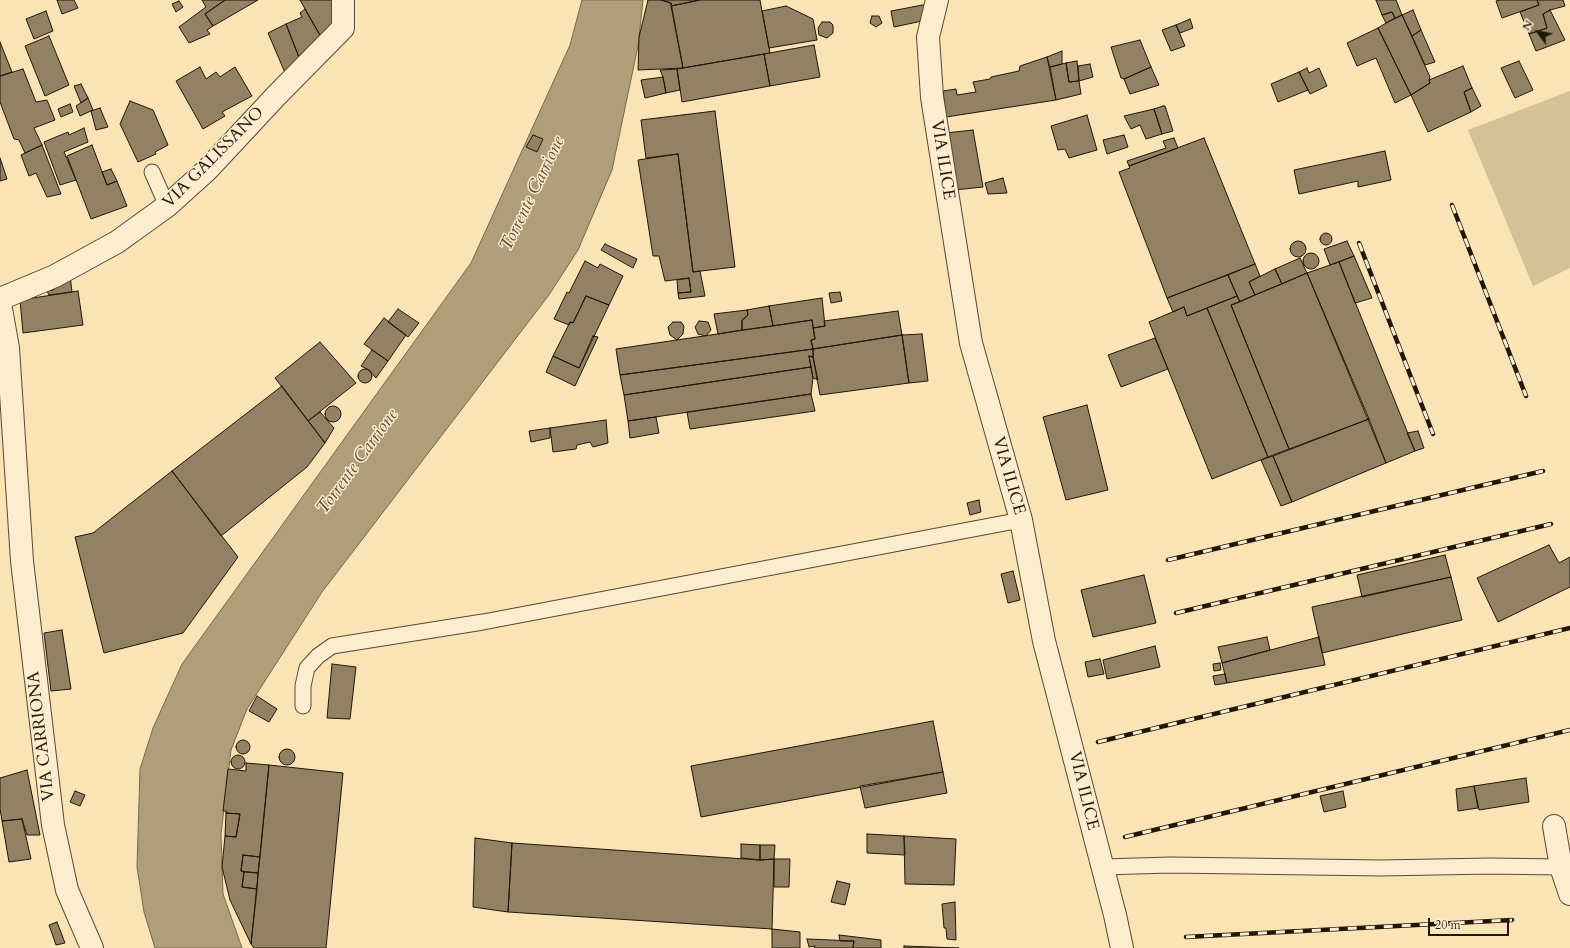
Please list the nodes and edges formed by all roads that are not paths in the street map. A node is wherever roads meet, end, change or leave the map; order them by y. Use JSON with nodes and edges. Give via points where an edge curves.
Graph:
{"nodes":[{"id":1,"x":343,"y":0,"type":"edge"},
{"id":2,"x":938,"y":0,"type":"edge"},
{"id":3,"x":152,"y":172,"type":"dead end"},
{"id":4,"x":167,"y":206,"type":"junction"},
{"id":5,"x":0,"y":299,"type":"edge"},
{"id":6,"x":0,"y":303,"type":"edge"},
{"id":7,"x":1021,"y":520,"type":"junction"},
{"id":8,"x":9,"y":522,"type":"edge"},
{"id":9,"x":303,"y":706,"type":"dead end"},
{"id":10,"x":1554,"y":826,"type":"dead end"},
{"id":11,"x":1102,"y":867,"type":"junction"},
{"id":12,"x":1561,"y":867,"type":"junction"},
{"id":13,"x":1570,"y":894,"type":"edge"},
{"id":14,"x":92,"y":948,"type":"edge"},
{"id":15,"x":1122,"y":948,"type":"edge"}],
"edges":[{"from":1,"to":4,"type":"street","name":"VIA GALISSANO","via":[[343,28],[206,170]]},
{"from":2,"to":7,"type":"street","name":"VIA ILICE","via":[[928,37],[932,97],[971,343]]},
{"from":3,"to":4,"type":"lane"},
{"from":4,"to":5,"type":"street","name":"VIA GALISSANO","via":[[110,246],[55,276]]},
{"from":6,"to":8,"type":"street","name":"VIA CARRIONA","via":[[8,348]]},
{"from":7,"to":9,"type":"lane","via":[[491,620],[332,646],[307,668],[303,686]]},
{"from":7,"to":11,"type":"street","name":"VIA ILICE","via":[[1044,641]]},
{"from":8,"to":14,"type":"street","name":"VIA CARRIONA","via":[[22,561],[53,825],[67,890]]},
{"from":10,"to":12,"type":"street"},
{"from":11,"to":12,"type":"lane"},
{"from":11,"to":15,"type":"street","name":"VIA ILICE"},
{"from":12,"to":13,"type":"street"}]}
